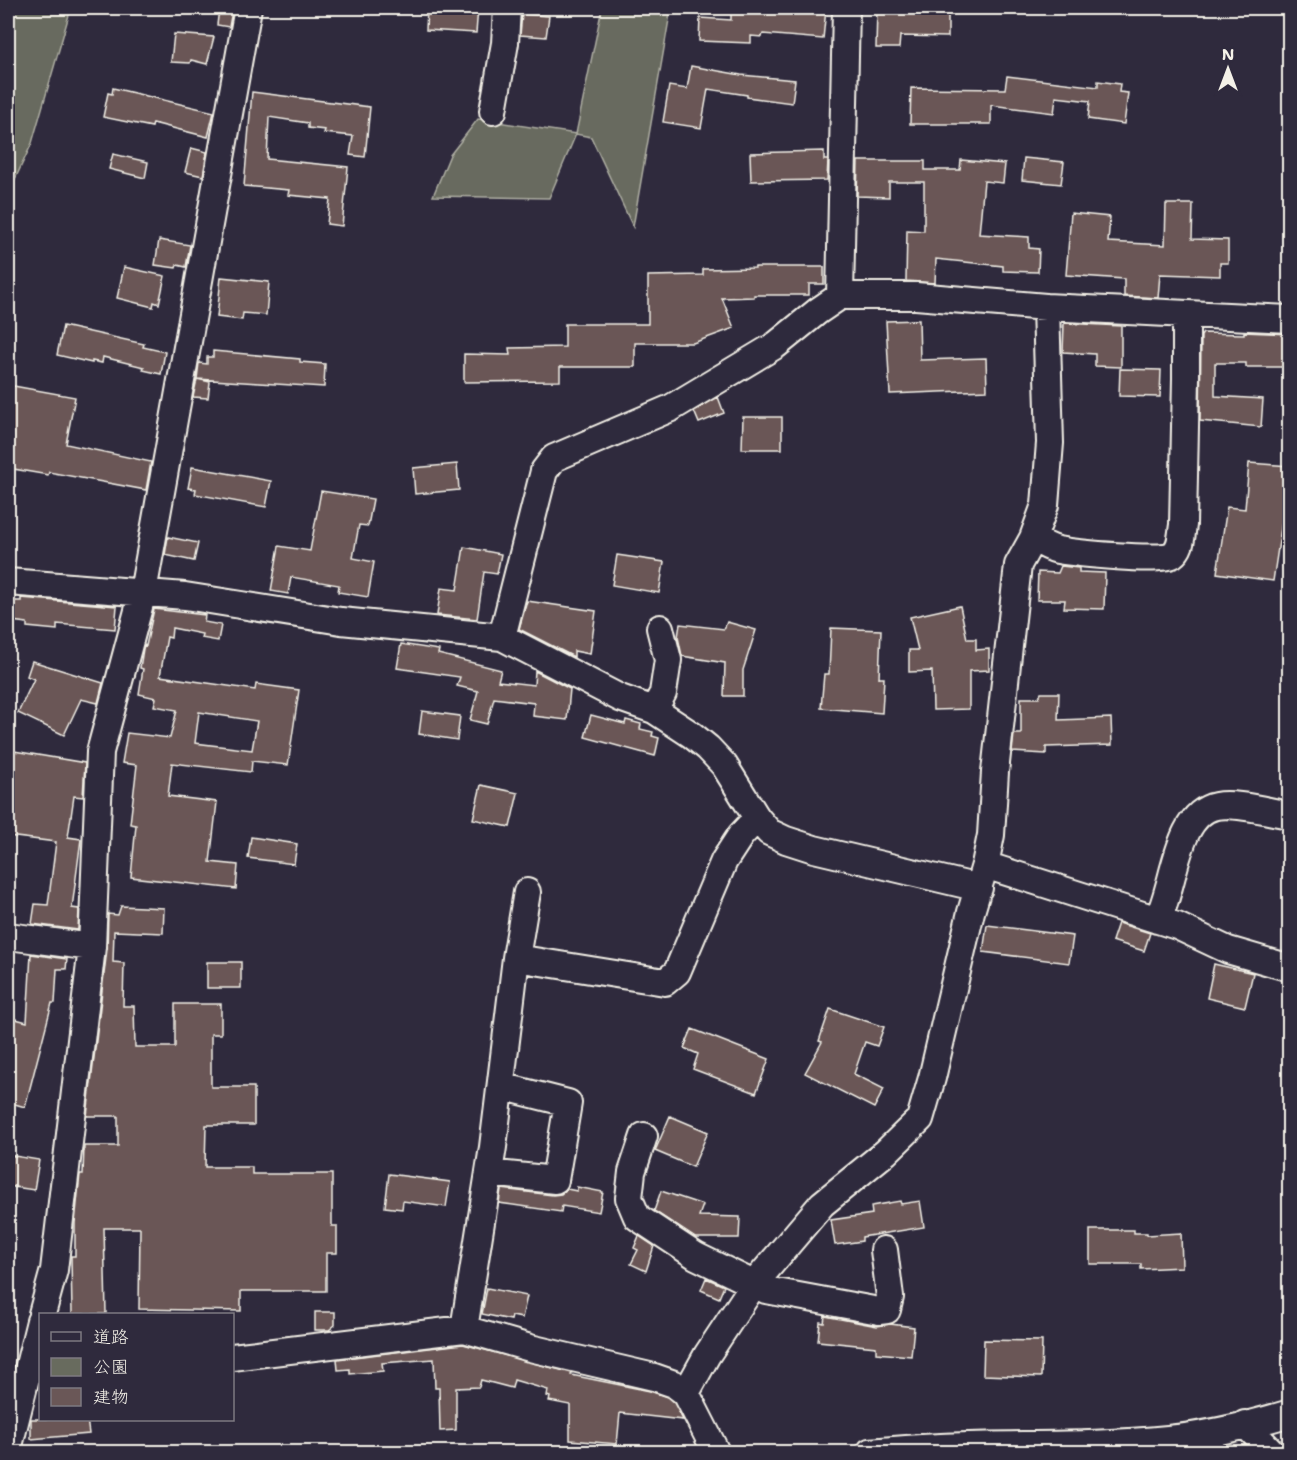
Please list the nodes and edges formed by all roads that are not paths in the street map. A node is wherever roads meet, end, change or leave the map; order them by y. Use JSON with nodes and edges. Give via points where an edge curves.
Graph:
{"nodes":[{"id":1,"x":248,"y":8,"type":"edge"},
{"id":2,"x":507,"y":8,"type":"edge"},
{"id":3,"x":846,"y":8,"type":"edge"},
{"id":4,"x":493,"y":111,"type":"dead end"},
{"id":5,"x":840,"y":296,"type":"junction"},
{"id":6,"x":1046,"y":307,"type":"junction"},
{"id":7,"x":1183,"y":314,"type":"junction"},
{"id":8,"x":1290,"y":319,"type":"edge"},
{"id":9,"x":1033,"y":538,"type":"junction"},
{"id":10,"x":8,"y":582,"type":"edge"},
{"id":11,"x":143,"y":592,"type":"junction"},
{"id":12,"x":660,"y":628,"type":"dead end"},
{"id":13,"x":502,"y":637,"type":"junction"},
{"id":14,"x":654,"y":710,"type":"junction"},
{"id":15,"x":1290,"y":815,"type":"edge"},
{"id":16,"x":757,"y":818,"type":"junction"},
{"id":17,"x":982,"y":876,"type":"junction"},
{"id":18,"x":526,"y":892,"type":"dead end"},
{"id":19,"x":1157,"y":920,"type":"junction"},
{"id":20,"x":8,"y":936,"type":"edge"},
{"id":21,"x":92,"y":947,"type":"junction"},
{"id":22,"x":516,"y":958,"type":"junction"},
{"id":23,"x":1290,"y":968,"type":"edge"},
{"id":24,"x":501,"y":1086,"type":"junction"},
{"id":25,"x":644,"y":1136,"type":"dead end"},
{"id":26,"x":489,"y":1173,"type":"junction"},
{"id":27,"x":884,"y":1250,"type":"dead end"},
{"id":28,"x":754,"y":1284,"type":"junction"},
{"id":29,"x":42,"y":1313,"type":"edge"},
{"id":30,"x":39,"y":1326,"type":"edge"},
{"id":31,"x":464,"y":1329,"type":"junction"},
{"id":32,"x":234,"y":1357,"type":"edge"},
{"id":33,"x":686,"y":1393,"type":"junction"},
{"id":34,"x":23,"y":1395,"type":"edge"},
{"id":35,"x":1290,"y":1413,"type":"edge"},
{"id":36,"x":1245,"y":1424,"type":"junction"},
{"id":37,"x":8,"y":1450,"type":"edge"},
{"id":38,"x":716,"y":1452,"type":"edge"},
{"id":39,"x":870,"y":1452,"type":"edge"},
{"id":40,"x":1272,"y":1452,"type":"edge"}],
"edges":[{"from":1,"to":11,"type":"street"},
{"from":2,"to":4,"type":"street"},
{"from":3,"to":5,"type":"street"},
{"from":5,"to":6,"type":"street","via":[[916,296]]},
{"from":5,"to":13,"type":"street","via":[[776,345],[681,403],[554,458],[544,471]]},
{"from":6,"to":7,"type":"street"},
{"from":6,"to":9,"type":"street","via":[[1050,443],[1046,505]]},
{"from":7,"to":8,"type":"street"},
{"from":7,"to":9,"type":"street","via":[[1183,525],[1175,553],[1167,558],[1147,558],[1057,550]]},
{"from":9,"to":17,"type":"street","via":[[1017,565],[991,835]]},
{"from":10,"to":11,"type":"street"},
{"from":11,"to":13,"type":"street","via":[[341,621]]},
{"from":11,"to":21,"type":"street","via":[[100,752]]},
{"from":12,"to":14,"type":"street","via":[[668,660],[663,693]]},
{"from":13,"to":14,"type":"street","via":[[620,698]]},
{"from":14,"to":16,"type":"street","via":[[708,747]]},
{"from":15,"to":19,"type":"street","via":[[1215,806],[1193,819]]},
{"from":16,"to":17,"type":"street","via":[[769,832],[814,849]]},
{"from":16,"to":22,"type":"street","via":[[724,861],[676,972],[665,982]]},
{"from":17,"to":19,"type":"street"},
{"from":17,"to":28,"type":"street","via":[[920,1119],[822,1204]]},
{"from":18,"to":22,"type":"street"},
{"from":19,"to":23,"type":"street","via":[[1228,950]]},
{"from":20,"to":21,"type":"street"},
{"from":21,"to":29,"type":"street","via":[[54,1270]]},
{"from":22,"to":24,"type":"street"},
{"from":24,"to":26,"type":"street"},
{"from":24,"to":26,"type":"street","via":[[568,1102],[555,1180]]},
{"from":25,"to":28,"type":"street","via":[[632,1172],[629,1198],[637,1217],[696,1256]]},
{"from":26,"to":31,"type":"street"},
{"from":27,"to":28,"type":"street","via":[[890,1297],[887,1310],[766,1290]]},
{"from":28,"to":33,"type":"street"},
{"from":30,"to":34,"type":"street"},
{"from":31,"to":32,"type":"street"},
{"from":31,"to":33,"type":"street","via":[[654,1377]]},
{"from":33,"to":38,"type":"street"},
{"from":34,"to":37,"type":"street"},
{"from":35,"to":36,"type":"street"},
{"from":36,"to":39,"type":"street","via":[[1169,1439]]},
{"from":36,"to":40,"type":"street"}]}
